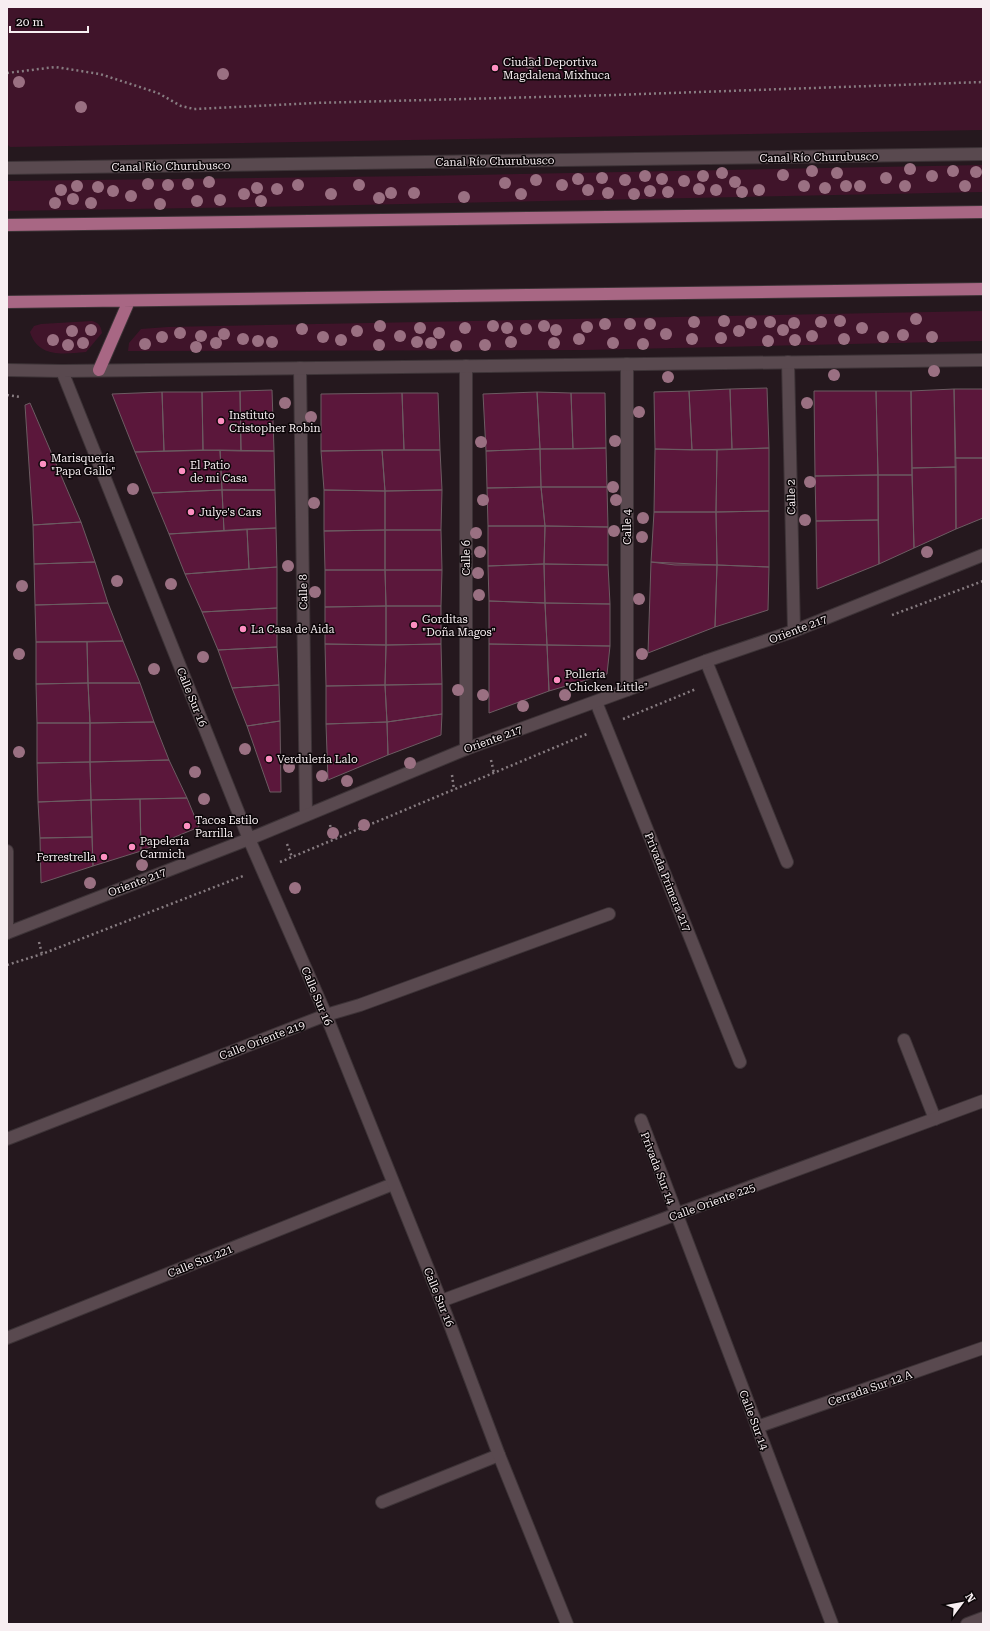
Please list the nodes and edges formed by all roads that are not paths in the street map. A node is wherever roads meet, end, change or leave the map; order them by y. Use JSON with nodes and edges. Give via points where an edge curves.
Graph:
{"nodes":[{"id":1,"x":983,"y":154,"type":"edge"},
{"id":2,"x":7,"y":168,"type":"edge"},
{"id":3,"x":983,"y":212,"type":"edge"},
{"id":4,"x":7,"y":225,"type":"edge"},
{"id":5,"x":983,"y":289,"type":"edge"},
{"id":6,"x":129,"y":301,"type":"junction"},
{"id":7,"x":7,"y":302,"type":"edge"},
{"id":8,"x":983,"y":360,"type":"edge"},
{"id":9,"x":788,"y":362,"type":"junction"},
{"id":10,"x":627,"y":364,"type":"junction"},
{"id":11,"x":466,"y":366,"type":"junction"},
{"id":12,"x":300,"y":368,"type":"junction"},
{"id":13,"x":7,"y":370,"type":"edge"},
{"id":14,"x":99,"y":370,"type":"junction"},
{"id":15,"x":62,"y":371,"type":"junction"},
{"id":16,"x":983,"y":555,"type":"edge"},
{"id":17,"x":794,"y":631,"type":"junction"},
{"id":18,"x":706,"y":661,"type":"junction"},
{"id":19,"x":627,"y":690,"type":"junction"},
{"id":20,"x":596,"y":702,"type":"junction"},
{"id":21,"x":466,"y":749,"type":"junction"},
{"id":22,"x":306,"y":816,"type":"junction"},
{"id":23,"x":249,"y":839,"type":"junction"},
{"id":24,"x":7,"y":851,"type":"edge"},
{"id":25,"x":787,"y":862,"type":"dead end"},
{"id":26,"x":609,"y":914,"type":"dead end"},
{"id":27,"x":7,"y":933,"type":"edge"},
{"id":28,"x":326,"y":1015,"type":"junction"},
{"id":29,"x":904,"y":1040,"type":"dead end"},
{"id":30,"x":740,"y":1062,"type":"dead end"},
{"id":31,"x":983,"y":1101,"type":"edge"},
{"id":32,"x":935,"y":1118,"type":"junction"},
{"id":33,"x":640,"y":1120,"type":"dead end"},
{"id":34,"x":7,"y":1139,"type":"edge"},
{"id":35,"x":393,"y":1184,"type":"junction"},
{"id":36,"x":676,"y":1215,"type":"junction"},
{"id":37,"x":441,"y":1301,"type":"junction"},
{"id":38,"x":7,"y":1338,"type":"edge"},
{"id":39,"x":983,"y":1348,"type":"edge"},
{"id":40,"x":757,"y":1427,"type":"junction"},
{"id":41,"x":499,"y":1455,"type":"junction"},
{"id":42,"x":382,"y":1502,"type":"dead end"},
{"id":43,"x":983,"y":1618,"type":"edge"},
{"id":44,"x":567,"y":1624,"type":"edge"},
{"id":45,"x":832,"y":1624,"type":"edge"},
{"id":46,"x":967,"y":1624,"type":"edge"}],
"edges":[{"from":1,"to":2,"type":"street","name":"Canal Río Churubusco"},
{"from":3,"to":4,"type":"main road"},
{"from":5,"to":6,"type":"main road"},
{"from":6,"to":7,"type":"main road"},
{"from":6,"to":14,"type":"main road"},
{"from":8,"to":9,"type":"street"},
{"from":9,"to":10,"type":"street"},
{"from":9,"to":17,"type":"street","name":"Calle 2"},
{"from":10,"to":11,"type":"street"},
{"from":10,"to":19,"type":"street","name":"Calle 4"},
{"from":11,"to":12,"type":"street"},
{"from":11,"to":21,"type":"street","name":"Calle 6"},
{"from":12,"to":14,"type":"street"},
{"from":12,"to":22,"type":"street","name":"Calle 8"},
{"from":13,"to":15,"type":"street"},
{"from":14,"to":15,"type":"street"},
{"from":15,"to":23,"type":"street","name":"Calle Sur 16"},
{"from":16,"to":17,"type":"street","name":"Oriente 217"},
{"from":17,"to":18,"type":"street","name":"Oriente 217"},
{"from":18,"to":19,"type":"street","name":"Oriente 217"},
{"from":18,"to":25,"type":"street"},
{"from":19,"to":20,"type":"street","name":"Oriente 217"},
{"from":20,"to":21,"type":"street","name":"Oriente 217"},
{"from":20,"to":30,"type":"street","name":"Privada Primera 217"},
{"from":21,"to":22,"type":"street","name":"Oriente 217"},
{"from":22,"to":23,"type":"street","name":"Oriente 217"},
{"from":23,"to":27,"type":"street","name":"Oriente 217"},
{"from":23,"to":28,"type":"street","name":"Calle Sur 16"},
{"from":24,"to":27,"type":"street"},
{"from":26,"to":28,"type":"street","name":"Calle Oriente 219","via":[[360,1005]]},
{"from":28,"to":34,"type":"street","name":"Calle Oriente 219"},
{"from":28,"to":35,"type":"street","name":"Calle Sur 16"},
{"from":29,"to":32,"type":"street"},
{"from":31,"to":32,"type":"street","name":"Calle Oriente 225"},
{"from":32,"to":36,"type":"street","name":"Calle Oriente 225"},
{"from":33,"to":36,"type":"street","name":"Privada Sur 14"},
{"from":35,"to":37,"type":"street","name":"Calle Sur 16"},
{"from":35,"to":38,"type":"street","name":"Calle Sur 221"},
{"from":36,"to":37,"type":"street","name":"Calle Oriente 225"},
{"from":36,"to":40,"type":"street","name":"Calle Sur 14"},
{"from":37,"to":41,"type":"street","name":"Calle Sur 16"},
{"from":39,"to":40,"type":"street","name":"Cerrada Sur 12 A"},
{"from":40,"to":45,"type":"street","name":"Calle Sur 14"},
{"from":41,"to":42,"type":"street"},
{"from":41,"to":44,"type":"street","name":"Calle Sur 16"},
{"from":43,"to":46,"type":"street"}]}
